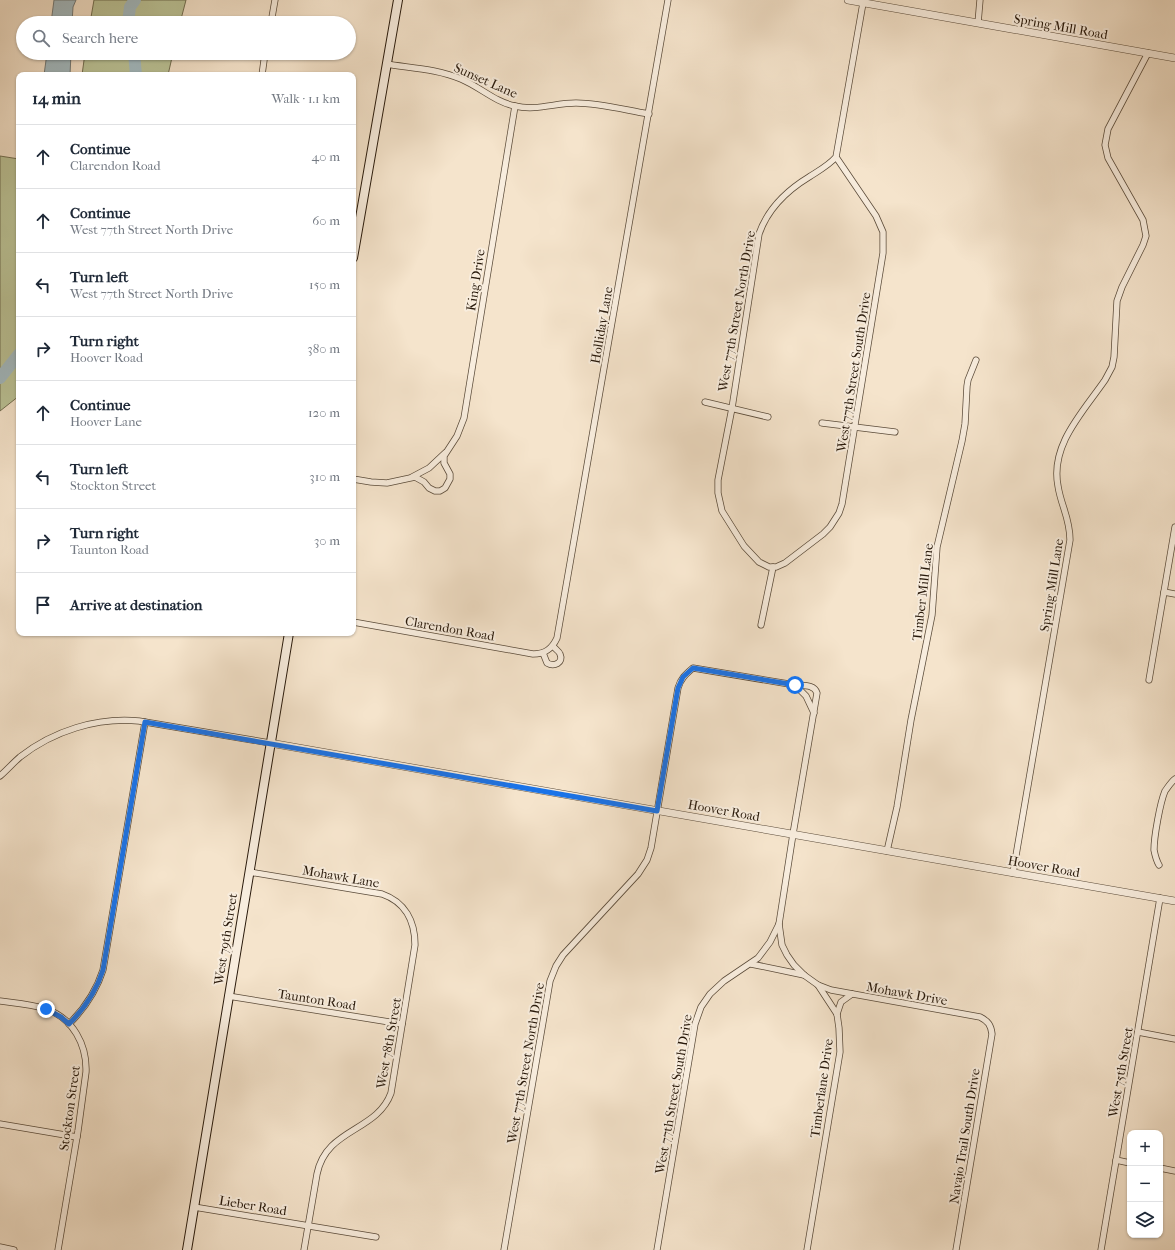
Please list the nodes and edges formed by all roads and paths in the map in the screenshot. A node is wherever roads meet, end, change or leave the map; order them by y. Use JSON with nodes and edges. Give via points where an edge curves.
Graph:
{"nodes":[{"id":1,"x":274,"y":0,"type":"edge"},
{"id":2,"x":398,"y":0,"type":"edge"},
{"id":3,"x":668,"y":0,"type":"edge"},
{"id":4,"x":848,"y":0,"type":"edge"},
{"id":5,"x":980,"y":0,"type":"edge"},
{"id":6,"x":862,"y":2,"type":"junction"},
{"id":7,"x":272,"y":16,"type":"edge"},
{"id":8,"x":978,"y":23,"type":"junction"},
{"id":9,"x":1148,"y":53,"type":"junction"},
{"id":10,"x":1175,"y":58,"type":"edge"},
{"id":11,"x":264,"y":60,"type":"edge"},
{"id":12,"x":386,"y":64,"type":"junction"},
{"id":13,"x":262,"y":72,"type":"edge"},
{"id":14,"x":515,"y":106,"type":"junction"},
{"id":15,"x":648,"y":114,"type":"junction"},
{"id":16,"x":836,"y":157,"type":"junction"},
{"id":17,"x":356,"y":240,"type":"edge"},
{"id":18,"x":976,"y":360,"type":"dead end"},
{"id":19,"x":705,"y":402,"type":"dead end"},
{"id":20,"x":732,"y":408,"type":"junction"},
{"id":21,"x":768,"y":417,"type":"dead end"},
{"id":22,"x":822,"y":423,"type":"dead end"},
{"id":23,"x":855,"y":427,"type":"junction"},
{"id":24,"x":895,"y":432,"type":"dead end"},
{"id":25,"x":446,"y":453,"type":"junction"},
{"id":26,"x":411,"y":477,"type":"junction"},
{"id":27,"x":356,"y":480,"type":"edge"},
{"id":28,"x":1175,"y":527,"type":"edge"},
{"id":29,"x":771,"y":567,"type":"junction"},
{"id":30,"x":1164,"y":592,"type":"junction"},
{"id":31,"x":1175,"y":594,"type":"edge"},
{"id":32,"x":356,"y":623,"type":"edge"},
{"id":33,"x":761,"y":626,"type":"dead end"},
{"id":34,"x":288,"y":636,"type":"edge"},
{"id":35,"x":548,"y":650,"type":"junction"},
{"id":36,"x":1149,"y":680,"type":"dead end"},
{"id":37,"x":795,"y":685,"type":"junction"},
{"id":38,"x":814,"y":713,"type":"junction"},
{"id":39,"x":145,"y":722,"type":"junction"},
{"id":40,"x":270,"y":743,"type":"junction"},
{"id":41,"x":0,"y":776,"type":"edge"},
{"id":42,"x":1175,"y":779,"type":"edge"},
{"id":43,"x":657,"y":811,"type":"junction"},
{"id":44,"x":793,"y":834,"type":"junction"},
{"id":45,"x":887,"y":851,"type":"junction"},
{"id":46,"x":1159,"y":865,"type":"dead end"},
{"id":47,"x":249,"y":872,"type":"junction"},
{"id":48,"x":1013,"y":873,"type":"junction"},
{"id":49,"x":1160,"y":898,"type":"junction"},
{"id":50,"x":1175,"y":901,"type":"edge"},
{"id":51,"x":779,"y":924,"type":"junction"},
{"id":52,"x":414,"y":927,"type":"joint"},
{"id":53,"x":751,"y":964,"type":"junction"},
{"id":54,"x":804,"y":975,"type":"junction"},
{"id":55,"x":818,"y":985,"type":"junction"},
{"id":56,"x":853,"y":994,"type":"junction"},
{"id":57,"x":228,"y":996,"type":"junction"},
{"id":58,"x":0,"y":1001,"type":"edge"},
{"id":59,"x":837,"y":1014,"type":"junction"},
{"id":60,"x":69,"y":1024,"type":"junction"},
{"id":61,"x":402,"y":1024,"type":"junction"},
{"id":62,"x":990,"y":1025,"type":"joint"},
{"id":63,"x":1138,"y":1032,"type":"junction"},
{"id":64,"x":1175,"y":1039,"type":"edge"},
{"id":65,"x":0,"y":1124,"type":"edge"},
{"id":66,"x":77,"y":1138,"type":"junction"},
{"id":67,"x":1116,"y":1160,"type":"junction"},
{"id":68,"x":1127,"y":1162,"type":"edge"},
{"id":69,"x":1163,"y":1169,"type":"edge"},
{"id":70,"x":1175,"y":1171,"type":"edge"},
{"id":71,"x":194,"y":1207,"type":"junction"},
{"id":72,"x":308,"y":1226,"type":"junction"},
{"id":73,"x":376,"y":1237,"type":"dead end"},
{"id":74,"x":0,"y":1248,"type":"edge"},
{"id":75,"x":14,"y":1250,"type":"edge"},
{"id":76,"x":58,"y":1250,"type":"edge"},
{"id":77,"x":187,"y":1250,"type":"edge"},
{"id":78,"x":304,"y":1250,"type":"edge"},
{"id":79,"x":504,"y":1250,"type":"edge"},
{"id":80,"x":657,"y":1250,"type":"edge"},
{"id":81,"x":807,"y":1250,"type":"edge"},
{"id":82,"x":956,"y":1250,"type":"edge"},
{"id":83,"x":1101,"y":1250,"type":"edge"}],
"edges":[{"from":1,"to":7,"type":"street"},
{"from":2,"to":12,"type":"main road"},
{"from":3,"to":15,"type":"street","name":"Holliday Lane"},
{"from":4,"to":6,"type":"street","name":"Spring Mill Road"},
{"from":5,"to":8,"type":"street"},
{"from":6,"to":8,"type":"street","name":"Spring Mill Road"},
{"from":6,"to":16,"type":"street"},
{"from":8,"to":9,"type":"street","name":"Spring Mill Road"},
{"from":9,"to":10,"type":"street","name":"Spring Mill Road"},
{"from":9,"to":48,"type":"street","name":"Spring Mill Lane","via":[[1108,129],[1105,145],[1108,158],[1143,220],[1146,236],[1117,301],[1112,367],[1106,380],[1067,434],[1059,455],[1057,484],[1068,519],[1070,540]]},
{"from":11,"to":13,"type":"street"},
{"from":12,"to":14,"type":"street","name":"Sunset Lane","via":[[457,77],[500,101]]},
{"from":12,"to":17,"type":"main road"},
{"from":14,"to":15,"type":"street","name":"Sunset Lane","via":[[538,108],[582,103]]},
{"from":14,"to":25,"type":"street","name":"King Drive","via":[[464,418],[457,436]]},
{"from":15,"to":35,"type":"street","name":"Holliday Lane","via":[[557,638]]},
{"from":16,"to":20,"type":"street","name":"West 77th Street North Drive","via":[[786,193],[763,223],[759,234]]},
{"from":16,"to":23,"type":"street","name":"West 77th Street South Drive","via":[[875,213],[884,242]]},
{"from":18,"to":45,"type":"street","name":"Timber Mill Lane","via":[[968,380],[962,441],[937,547],[932,615]]},
{"from":19,"to":20,"type":"street"},
{"from":20,"to":21,"type":"street"},
{"from":20,"to":29,"type":"street","name":"West 77th Street North Drive","via":[[718,480],[719,499],[722,511],[744,546],[758,562]]},
{"from":22,"to":23,"type":"street"},
{"from":23,"to":24,"type":"street"},
{"from":23,"to":29,"type":"street","name":"West 77th Street South Drive","via":[[842,504],[836,519],[823,534],[785,563]]},
{"from":25,"to":26,"type":"street","name":"King Drive","via":[[429,468]]},
{"from":25,"to":26,"type":"street","via":[[444,463],[450,479],[445,488],[435,491],[419,479]]},
{"from":26,"to":27,"type":"street","name":"King Drive","via":[[387,483]]},
{"from":28,"to":30,"type":"street"},
{"from":29,"to":33,"type":"street"},
{"from":30,"to":31,"type":"street"},
{"from":30,"to":36,"type":"street"},
{"from":32,"to":35,"type":"street","name":"Clarendon Road","via":[[531,654]]},
{"from":34,"to":40,"type":"main road","name":"West 79th Street"},
{"from":35,"to":35,"type":"street","via":[[546,661],[552,665],[557,664],[561,658],[560,654]]},
{"from":37,"to":38,"type":"street","via":[[806,696]]},
{"from":37,"to":38,"type":"street","name":"West 77th Street South Drive","via":[[815,688],[817,693]]},
{"from":37,"to":43,"type":"street","name":"West 77th Street North Drive","via":[[693,668],[683,677],[678,688]]},
{"from":38,"to":44,"type":"street","name":"West 77th Street South Drive"},
{"from":39,"to":40,"type":"street"},
{"from":39,"to":41,"type":"street","via":[[106,721],[69,730],[37,745]]},
{"from":39,"to":60,"type":"street","via":[[103,970],[90,1000]]},
{"from":40,"to":43,"type":"street","name":"Hoover Road"},
{"from":40,"to":47,"type":"main road","name":"West 79th Street"},
{"from":42,"to":46,"type":"street","via":[[1166,790],[1161,806],[1154,850]]},
{"from":43,"to":44,"type":"street","name":"Hoover Road"},
{"from":43,"to":79,"type":"street","name":"West 77th Street North Drive","via":[[651,848],[642,869],[563,954],[551,977]]},
{"from":44,"to":45,"type":"street","name":"Hoover Road"},
{"from":44,"to":51,"type":"street","name":"West 77th Street South Drive"},
{"from":45,"to":48,"type":"street","name":"Hoover Road"},
{"from":47,"to":52,"type":"street","name":"Mohawk Lane","via":[[382,894],[401,905]]},
{"from":47,"to":57,"type":"main road","name":"West 79th Street"},
{"from":48,"to":49,"type":"street","name":"Hoover Road"},
{"from":49,"to":50,"type":"street","name":"Hoover Road"},
{"from":49,"to":63,"type":"street","name":"West 75th Street"},
{"from":51,"to":53,"type":"street","name":"West 77th Street South Drive","via":[[764,951]]},
{"from":51,"to":54,"type":"street","name":"Timberlane Drive","via":[[782,945],[794,965]]},
{"from":52,"to":61,"type":"street","name":"West 78th Street","via":[[415,945]]},
{"from":53,"to":54,"type":"street"},
{"from":53,"to":80,"type":"street","name":"West 77th Street South Drive","via":[[714,989],[704,1002],[694,1024]]},
{"from":54,"to":55,"type":"street","name":"Timberlane Drive"},
{"from":55,"to":56,"type":"street","name":"Mohawk Drive"},
{"from":55,"to":59,"type":"street","name":"Timberlane Drive"},
{"from":56,"to":59,"type":"street","via":[[840,1002]]},
{"from":56,"to":62,"type":"street","name":"Mohawk Drive","via":[[980,1017]]},
{"from":57,"to":61,"type":"street","name":"Taunton Road"},
{"from":57,"to":71,"type":"main road","name":"West 79th Street"},
{"from":58,"to":60,"type":"street","via":[[46,1009]]},
{"from":59,"to":81,"type":"street","name":"Timberlane Drive","via":[[840,1052]]},
{"from":60,"to":66,"type":"street","name":"Stockton Street","via":[[81,1040],[87,1062]]},
{"from":61,"to":72,"type":"street","name":"West 78th Street","via":[[390,1096],[376,1115],[336,1141],[325,1153],[319,1168]]},
{"from":62,"to":82,"type":"street","name":"Navajo Trail South Drive","via":[[992,1034]]},
{"from":63,"to":64,"type":"street"},
{"from":63,"to":67,"type":"street","name":"West 75th Street"},
{"from":65,"to":66,"type":"street"},
{"from":66,"to":76,"type":"street","name":"Stockton Street"},
{"from":67,"to":68,"type":"street"},
{"from":67,"to":83,"type":"street","name":"West 75th Street"},
{"from":69,"to":70,"type":"street"},
{"from":71,"to":72,"type":"street","name":"Lieber Road"},
{"from":71,"to":77,"type":"main road","name":"West 79th Street"},
{"from":72,"to":73,"type":"street","name":"Lieber Road"},
{"from":72,"to":78,"type":"street","name":"West 78th Street"},
{"from":74,"to":75,"type":"street"}]}
